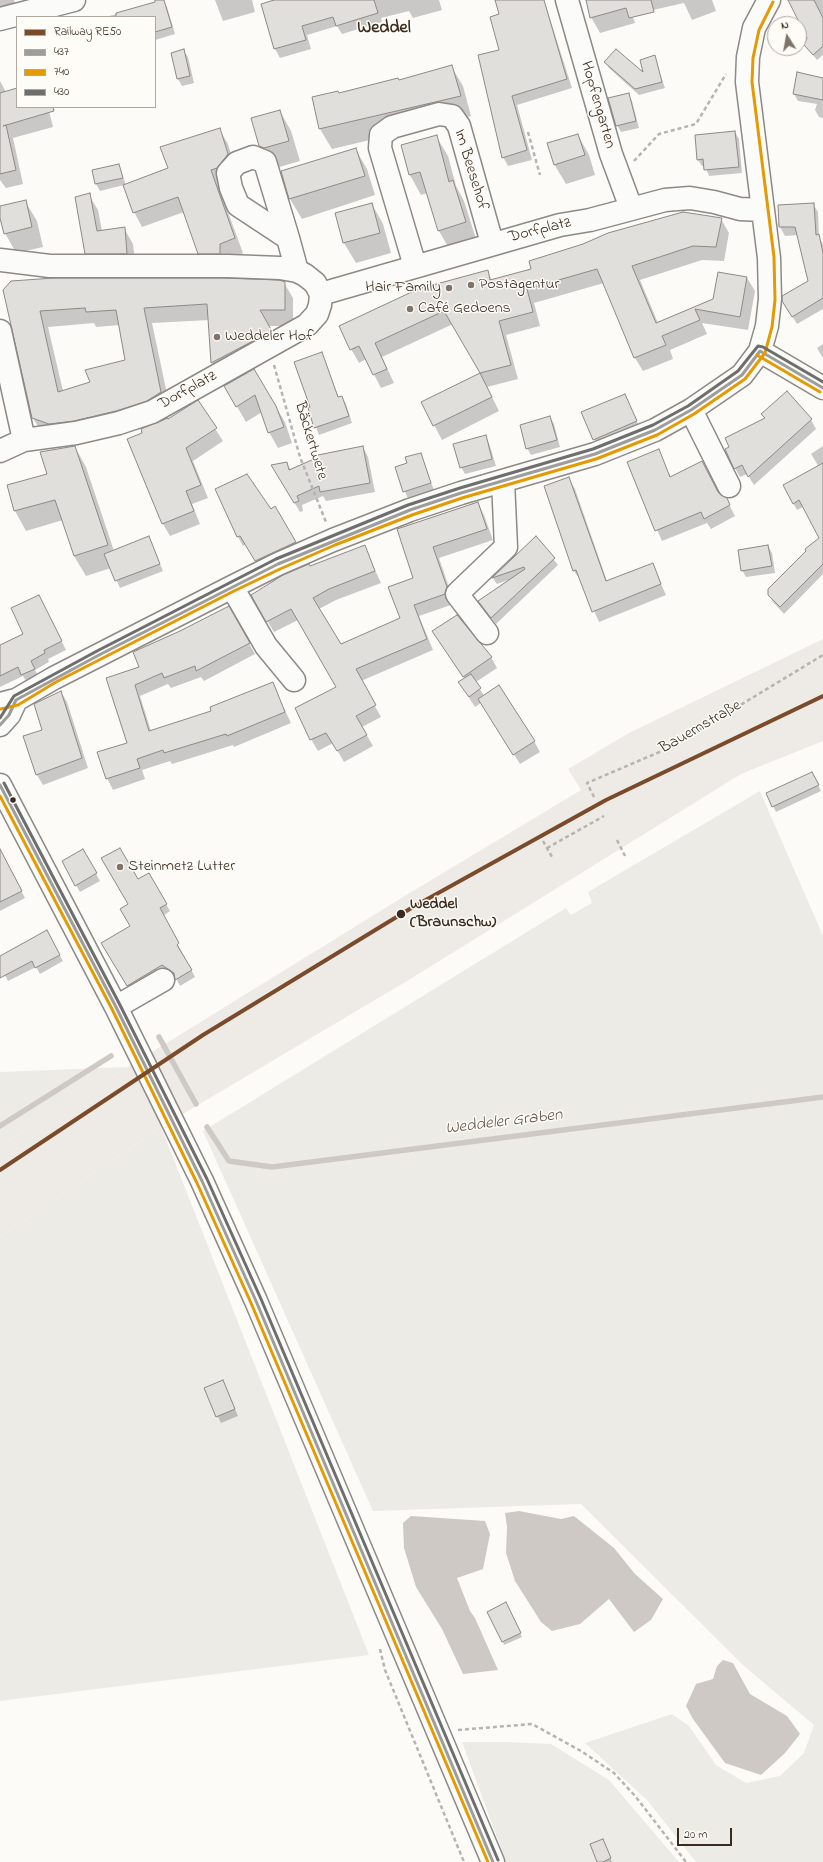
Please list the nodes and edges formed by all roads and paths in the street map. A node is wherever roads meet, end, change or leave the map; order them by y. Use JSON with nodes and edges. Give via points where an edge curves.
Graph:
{"nodes":[{"id":1,"x":74,"y":0,"type":"edge"},
{"id":2,"x":567,"y":0,"type":"edge"},
{"id":3,"x":768,"y":0,"type":"edge"},
{"id":4,"x":0,"y":19,"type":"edge"},
{"id":5,"x":730,"y":69,"type":"dead end"},
{"id":6,"x":528,"y":132,"type":"dead end"},
{"id":7,"x":540,"y":175,"type":"dead end"},
{"id":8,"x":619,"y":177,"type":"junction"},
{"id":9,"x":632,"y":208,"type":"junction"},
{"id":10,"x":763,"y":210,"type":"junction"},
{"id":11,"x":288,"y":238,"type":"dead end"},
{"id":12,"x":492,"y":243,"type":"junction"},
{"id":13,"x":0,"y":260,"type":"edge"},
{"id":14,"x":415,"y":266,"type":"junction"},
{"id":15,"x":297,"y":271,"type":"junction"},
{"id":16,"x":321,"y":294,"type":"junction"},
{"id":17,"x":0,"y":331,"type":"edge"},
{"id":18,"x":266,"y":349,"type":"junction"},
{"id":19,"x":760,"y":351,"type":"junction"},
{"id":20,"x":823,"y":388,"type":"edge"},
{"id":21,"x":691,"y":410,"type":"junction"},
{"id":22,"x":24,"y":440,"type":"junction"},
{"id":23,"x":0,"y":451,"type":"edge"},
{"id":24,"x":503,"y":481,"type":"junction"},
{"id":25,"x":729,"y":486,"type":"dead end"},
{"id":26,"x":333,"y":540,"type":"junction"},
{"id":27,"x":232,"y":587,"type":"junction"},
{"id":28,"x":487,"y":633,"type":"dead end"},
{"id":29,"x":823,"y":655,"type":"edge"},
{"id":30,"x":294,"y":680,"type":"dead end"},
{"id":31,"x":8,"y":702,"type":"edge"},
{"id":32,"x":0,"y":725,"type":"edge"},
{"id":33,"x":0,"y":785,"type":"edge"},
{"id":34,"x":594,"y":797,"type":"dead end"},
{"id":35,"x":604,"y":816,"type":"dead end"},
{"id":36,"x":617,"y":840,"type":"dead end"},
{"id":37,"x":543,"y":841,"type":"dead end"},
{"id":38,"x":547,"y":848,"type":"junction"},
{"id":39,"x":625,"y":856,"type":"dead end"},
{"id":40,"x":552,"y":857,"type":"dead end"},
{"id":41,"x":163,"y":980,"type":"dead end"},
{"id":42,"x":116,"y":1007,"type":"junction"},
{"id":43,"x":441,"y":1736,"type":"junction"},
{"id":44,"x":493,"y":1862,"type":"edge"},
{"id":45,"x":686,"y":1862,"type":"edge"}],
"edges":[{"from":1,"to":4,"type":"street"},
{"from":2,"to":8,"type":"street","name":"Hopfengarten"},
{"from":3,"to":10,"type":"street","via":[[754,28],[748,57],[747,82]]},
{"from":5,"to":8,"type":"path","via":[[696,124],[659,134]]},
{"from":6,"to":7,"type":"path"},
{"from":8,"to":9,"type":"street","name":"Hopfengarten"},
{"from":9,"to":10,"type":"street","name":"Dorfplatz","via":[[665,200],[690,198],[740,209]]},
{"from":9,"to":12,"type":"street","name":"Dorfplatz"},
{"from":10,"to":19,"type":"street","via":[[769,258],[770,299],[767,326]]},
{"from":11,"to":15,"type":"street"},
{"from":12,"to":14,"type":"street","name":"Dorfplatz"},
{"from":12,"to":14,"type":"street","name":"Im Beesehof","via":[[459,126],[452,116],[439,114],[392,127],[381,135],[380,148]]},
{"from":13,"to":15,"type":"street","via":[[50,266],[228,266]]},
{"from":14,"to":16,"type":"street","name":"Dorfplatz"},
{"from":15,"to":16,"type":"street","via":[[315,283]]},
{"from":16,"to":18,"type":"street","name":"Dorfplatz","via":[[317,314],[307,325]]},
{"from":17,"to":22,"type":"street"},
{"from":18,"to":22,"type":"street","name":"Dorfplatz","via":[[152,412],[76,433]]},
{"from":18,"to":26,"type":"path","name":"Bäckertwete","via":[[277,370],[300,457]]},
{"from":19,"to":20,"type":"street"},
{"from":19,"to":21,"type":"street","via":[[742,374]]},
{"from":21,"to":24,"type":"street","via":[[655,430],[619,445]]},
{"from":21,"to":25,"type":"street"},
{"from":22,"to":23,"type":"street","name":"Dorfplatz"},
{"from":24,"to":26,"type":"street","via":[[410,510]]},
{"from":24,"to":28,"type":"street","via":[[506,547],[457,594]]},
{"from":26,"to":27,"type":"street"},
{"from":27,"to":30,"type":"street","via":[[266,646]]},
{"from":27,"to":31,"type":"street"},
{"from":29,"to":34,"type":"path","name":"Bauernstraße","via":[[671,747],[587,783]]},
{"from":31,"to":32,"type":"street","via":[[9,715]]},
{"from":33,"to":42,"type":"street"},
{"from":35,"to":38,"type":"path"},
{"from":36,"to":39,"type":"path"},
{"from":37,"to":38,"type":"path"},
{"from":38,"to":40,"type":"path"},
{"from":41,"to":42,"type":"street"},
{"from":42,"to":43,"type":"street","via":[[202,1181]]},
{"from":43,"to":44,"type":"street"},
{"from":43,"to":45,"type":"path","via":[[459,1730],[532,1724],[614,1773],[636,1797]]}]}
